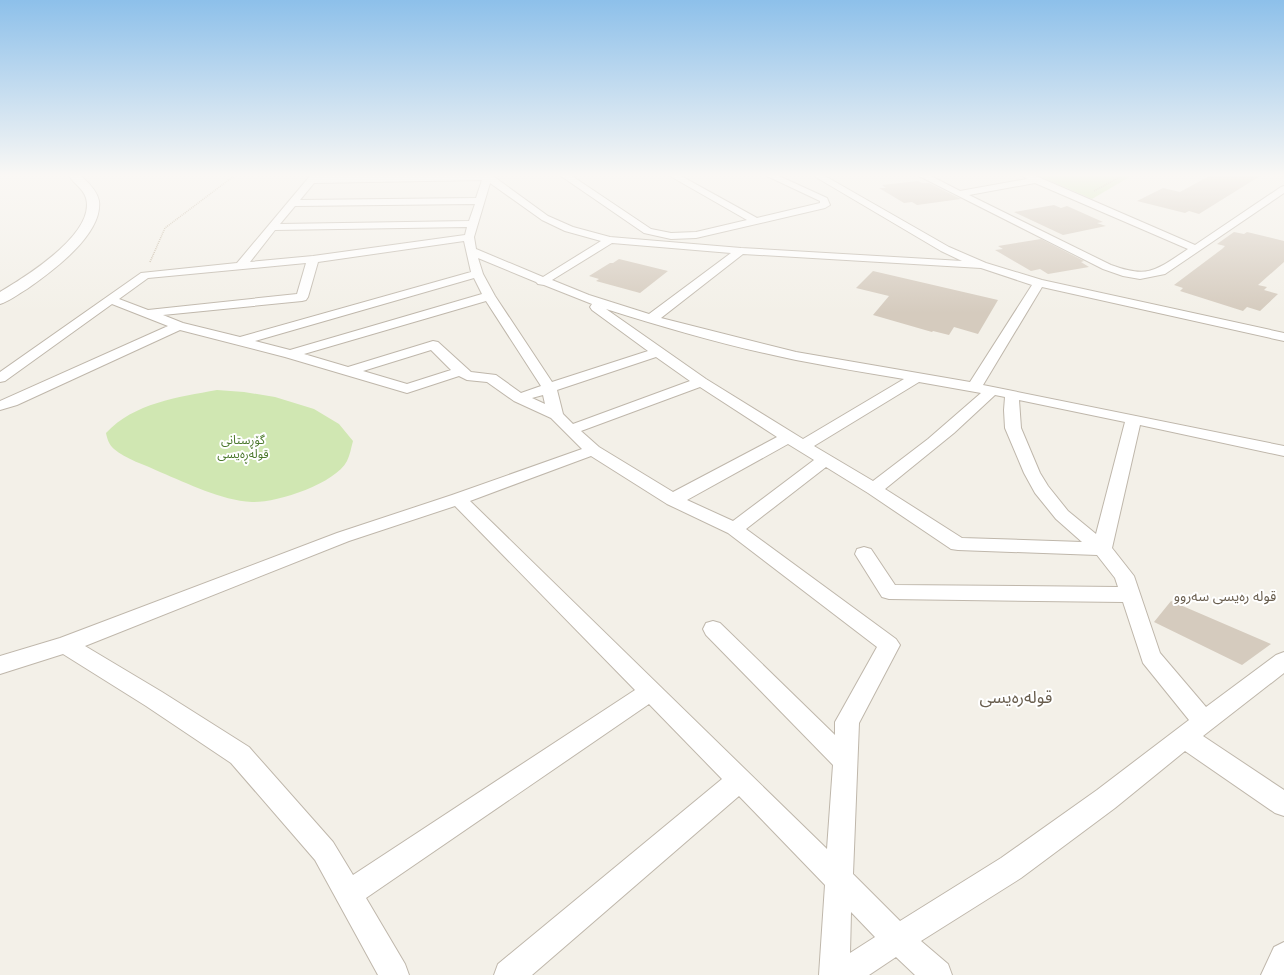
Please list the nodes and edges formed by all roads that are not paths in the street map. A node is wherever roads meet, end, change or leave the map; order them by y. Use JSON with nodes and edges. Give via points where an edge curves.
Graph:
{"nodes":[{"id":1,"x":88,"y":222,"type":"edge"},
{"id":2,"x":278,"y":222,"type":"edge"},
{"id":3,"x":552,"y":222,"type":"edge"},
{"id":4,"x":633,"y":222,"type":"edge"},
{"id":5,"x":754,"y":222,"type":"edge"},
{"id":6,"x":898,"y":222,"type":"edge"},
{"id":7,"x":1015,"y":222,"type":"edge"},
{"id":8,"x":1133,"y":222,"type":"edge"},
{"id":9,"x":1236,"y":222,"type":"edge"},
{"id":10,"x":473,"y":224,"type":"joint"},
{"id":11,"x":273,"y":227,"type":"junction"},
{"id":12,"x":610,"y":240,"type":"junction"},
{"id":13,"x":470,"y":244,"type":"junction"},
{"id":14,"x":1196,"y":249,"type":"junction"},
{"id":15,"x":741,"y":251,"type":"junction"},
{"id":16,"x":313,"y":259,"type":"junction"},
{"id":17,"x":241,"y":265,"type":"junction"},
{"id":18,"x":982,"y":266,"type":"junction"},
{"id":19,"x":477,"y":274,"type":"junction"},
{"id":20,"x":542,"y":282,"type":"junction"},
{"id":21,"x":1039,"y":283,"type":"junction"},
{"id":22,"x":489,"y":296,"type":"junction"},
{"id":23,"x":585,"y":298,"type":"junction"},
{"id":24,"x":0,"y":299,"type":"edge"},
{"id":25,"x":111,"y":300,"type":"junction"},
{"id":26,"x":148,"y":314,"type":"junction"},
{"id":27,"x":650,"y":319,"type":"junction"},
{"id":28,"x":179,"y":326,"type":"junction"},
{"id":29,"x":1284,"y":337,"type":"edge"},
{"id":30,"x":239,"y":342,"type":"junction"},
{"id":31,"x":658,"y":352,"type":"junction"},
{"id":32,"x":290,"y":354,"type":"junction"},
{"id":33,"x":461,"y":371,"type":"junction"},
{"id":34,"x":347,"y":372,"type":"junction"},
{"id":35,"x":0,"y":378,"type":"edge"},
{"id":36,"x":916,"y":378,"type":"junction"},
{"id":37,"x":701,"y":382,"type":"junction"},
{"id":38,"x":549,"y":388,"type":"junction"},
{"id":39,"x":974,"y":388,"type":"junction"},
{"id":40,"x":991,"y":391,"type":"junction"},
{"id":41,"x":1012,"y":394,"type":"junction"},
{"id":42,"x":519,"y":398,"type":"junction"},
{"id":43,"x":0,"y":406,"type":"edge"},
{"id":44,"x":556,"y":415,"type":"junction"},
{"id":45,"x":1133,"y":421,"type":"junction"},
{"id":46,"x":570,"y":430,"type":"junction"},
{"id":47,"x":788,"y":437,"type":"junction"},
{"id":48,"x":1284,"y":441,"type":"edge"},
{"id":49,"x":802,"y":446,"type":"junction"},
{"id":50,"x":593,"y":450,"type":"junction"},
{"id":51,"x":1284,"y":451,"type":"edge"},
{"id":52,"x":824,"y":460,"type":"junction"},
{"id":53,"x":874,"y":489,"type":"junction"},
{"id":54,"x":458,"y":499,"type":"junction"},
{"id":55,"x":673,"y":500,"type":"junction"},
{"id":56,"x":734,"y":529,"type":"junction"},
{"id":57,"x":1102,"y":549,"type":"junction"},
{"id":58,"x":864,"y":554,"type":"dead end"},
{"id":59,"x":1131,"y":595,"type":"junction"},
{"id":60,"x":713,"y":629,"type":"dead end"},
{"id":61,"x":65,"y":645,"type":"junction"},
{"id":62,"x":1284,"y":661,"type":"edge"},
{"id":63,"x":0,"y":665,"type":"edge"},
{"id":64,"x":651,"y":691,"type":"junction"},
{"id":65,"x":1204,"y":722,"type":"junction"},
{"id":66,"x":1184,"y":737,"type":"junction"},
{"id":67,"x":844,"y":760,"type":"junction"},
{"id":68,"x":739,"y":780,"type":"junction"},
{"id":69,"x":1284,"y":804,"type":"edge"},
{"id":70,"x":840,"y":880,"type":"junction"},
{"id":71,"x":348,"y":894,"type":"junction"},
{"id":72,"x":898,"y":939,"type":"junction"},
{"id":73,"x":1284,"y":957,"type":"edge"},
{"id":74,"x":394,"y":975,"type":"edge"},
{"id":75,"x":509,"y":975,"type":"edge"},
{"id":76,"x":834,"y":975,"type":"edge"},
{"id":77,"x":842,"y":975,"type":"edge"},
{"id":78,"x":937,"y":975,"type":"edge"},
{"id":79,"x":1276,"y":975,"type":"edge"}],
"edges":[{"from":1,"to":24,"type":"street","via":[[81,235],[54,262]]},
{"from":2,"to":11,"type":"street"},
{"from":3,"to":12,"type":"street","via":[[568,229]]},
{"from":4,"to":5,"type":"street","via":[[653,233],[690,236]]},
{"from":6,"to":18,"type":"street"},
{"from":7,"to":14,"type":"street","via":[[1117,271],[1137,275],[1154,275],[1161,272]]},
{"from":8,"to":14,"type":"street"},
{"from":9,"to":14,"type":"street"},
{"from":10,"to":11,"type":"street"},
{"from":10,"to":13,"type":"street"},
{"from":11,"to":17,"type":"street"},
{"from":12,"to":15,"type":"street"},
{"from":12,"to":20,"type":"street"},
{"from":13,"to":16,"type":"street"},
{"from":13,"to":19,"type":"street"},
{"from":13,"to":20,"type":"street"},
{"from":15,"to":18,"type":"street"},
{"from":15,"to":27,"type":"street"},
{"from":16,"to":17,"type":"street"},
{"from":16,"to":26,"type":"street","via":[[302,297]]},
{"from":17,"to":25,"type":"street","via":[[145,275]]},
{"from":18,"to":21,"type":"street"},
{"from":19,"to":22,"type":"street"},
{"from":19,"to":30,"type":"street"},
{"from":20,"to":23,"type":"street"},
{"from":21,"to":29,"type":"street"},
{"from":21,"to":39,"type":"street"},
{"from":22,"to":32,"type":"street"},
{"from":22,"to":38,"type":"street"},
{"from":23,"to":27,"type":"street"},
{"from":23,"to":31,"type":"street"},
{"from":25,"to":26,"type":"street"},
{"from":25,"to":35,"type":"street"},
{"from":26,"to":28,"type":"street"},
{"from":27,"to":36,"type":"street","via":[[796,356]]},
{"from":28,"to":30,"type":"street"},
{"from":28,"to":43,"type":"street"},
{"from":30,"to":32,"type":"street"},
{"from":31,"to":37,"type":"street"},
{"from":31,"to":38,"type":"street"},
{"from":32,"to":34,"type":"street"},
{"from":33,"to":34,"type":"street","via":[[407,389]]},
{"from":33,"to":34,"type":"street","via":[[433,345]]},
{"from":33,"to":42,"type":"street","via":[[467,376],[491,378]]},
{"from":36,"to":39,"type":"street"},
{"from":36,"to":49,"type":"street"},
{"from":37,"to":46,"type":"street"},
{"from":37,"to":47,"type":"street"},
{"from":38,"to":42,"type":"street"},
{"from":38,"to":44,"type":"street"},
{"from":39,"to":40,"type":"street"},
{"from":40,"to":41,"type":"street"},
{"from":40,"to":53,"type":"street","via":[[934,444]]},
{"from":41,"to":45,"type":"street"},
{"from":41,"to":57,"type":"street","via":[[1013,428],[1041,489],[1062,515]]},
{"from":42,"to":44,"type":"street"},
{"from":44,"to":46,"type":"street"},
{"from":45,"to":51,"type":"street"},
{"from":45,"to":57,"type":"street"},
{"from":46,"to":50,"type":"street"},
{"from":47,"to":49,"type":"street"},
{"from":47,"to":55,"type":"street"},
{"from":48,"to":51,"type":"street"},
{"from":49,"to":52,"type":"street"},
{"from":50,"to":54,"type":"street"},
{"from":50,"to":55,"type":"street"},
{"from":52,"to":53,"type":"street"},
{"from":52,"to":56,"type":"street"},
{"from":53,"to":57,"type":"street","via":[[958,544]]},
{"from":54,"to":61,"type":"street","via":[[343,537]]},
{"from":54,"to":64,"type":"street"},
{"from":55,"to":56,"type":"street"},
{"from":56,"to":67,"type":"street","via":[[889,645],[847,722]]},
{"from":57,"to":59,"type":"street","via":[[1124,576]]},
{"from":58,"to":59,"type":"street","via":[[889,592]]},
{"from":59,"to":65,"type":"street","via":[[1151,657]]},
{"from":60,"to":67,"type":"street"},
{"from":61,"to":63,"type":"street"},
{"from":61,"to":71,"type":"street","via":[[240,755],[324,851]]},
{"from":62,"to":65,"type":"street"},
{"from":64,"to":68,"type":"street"},
{"from":64,"to":71,"type":"street"},
{"from":65,"to":66,"type":"street"},
{"from":66,"to":69,"type":"street"},
{"from":66,"to":72,"type":"street","via":[[1106,800],[1011,868]]},
{"from":67,"to":70,"type":"street"},
{"from":68,"to":70,"type":"street"},
{"from":68,"to":75,"type":"street"},
{"from":70,"to":72,"type":"street"},
{"from":70,"to":76,"type":"street"},
{"from":71,"to":74,"type":"street"},
{"from":72,"to":77,"type":"street"},
{"from":72,"to":78,"type":"street"},
{"from":73,"to":79,"type":"street"}]}
